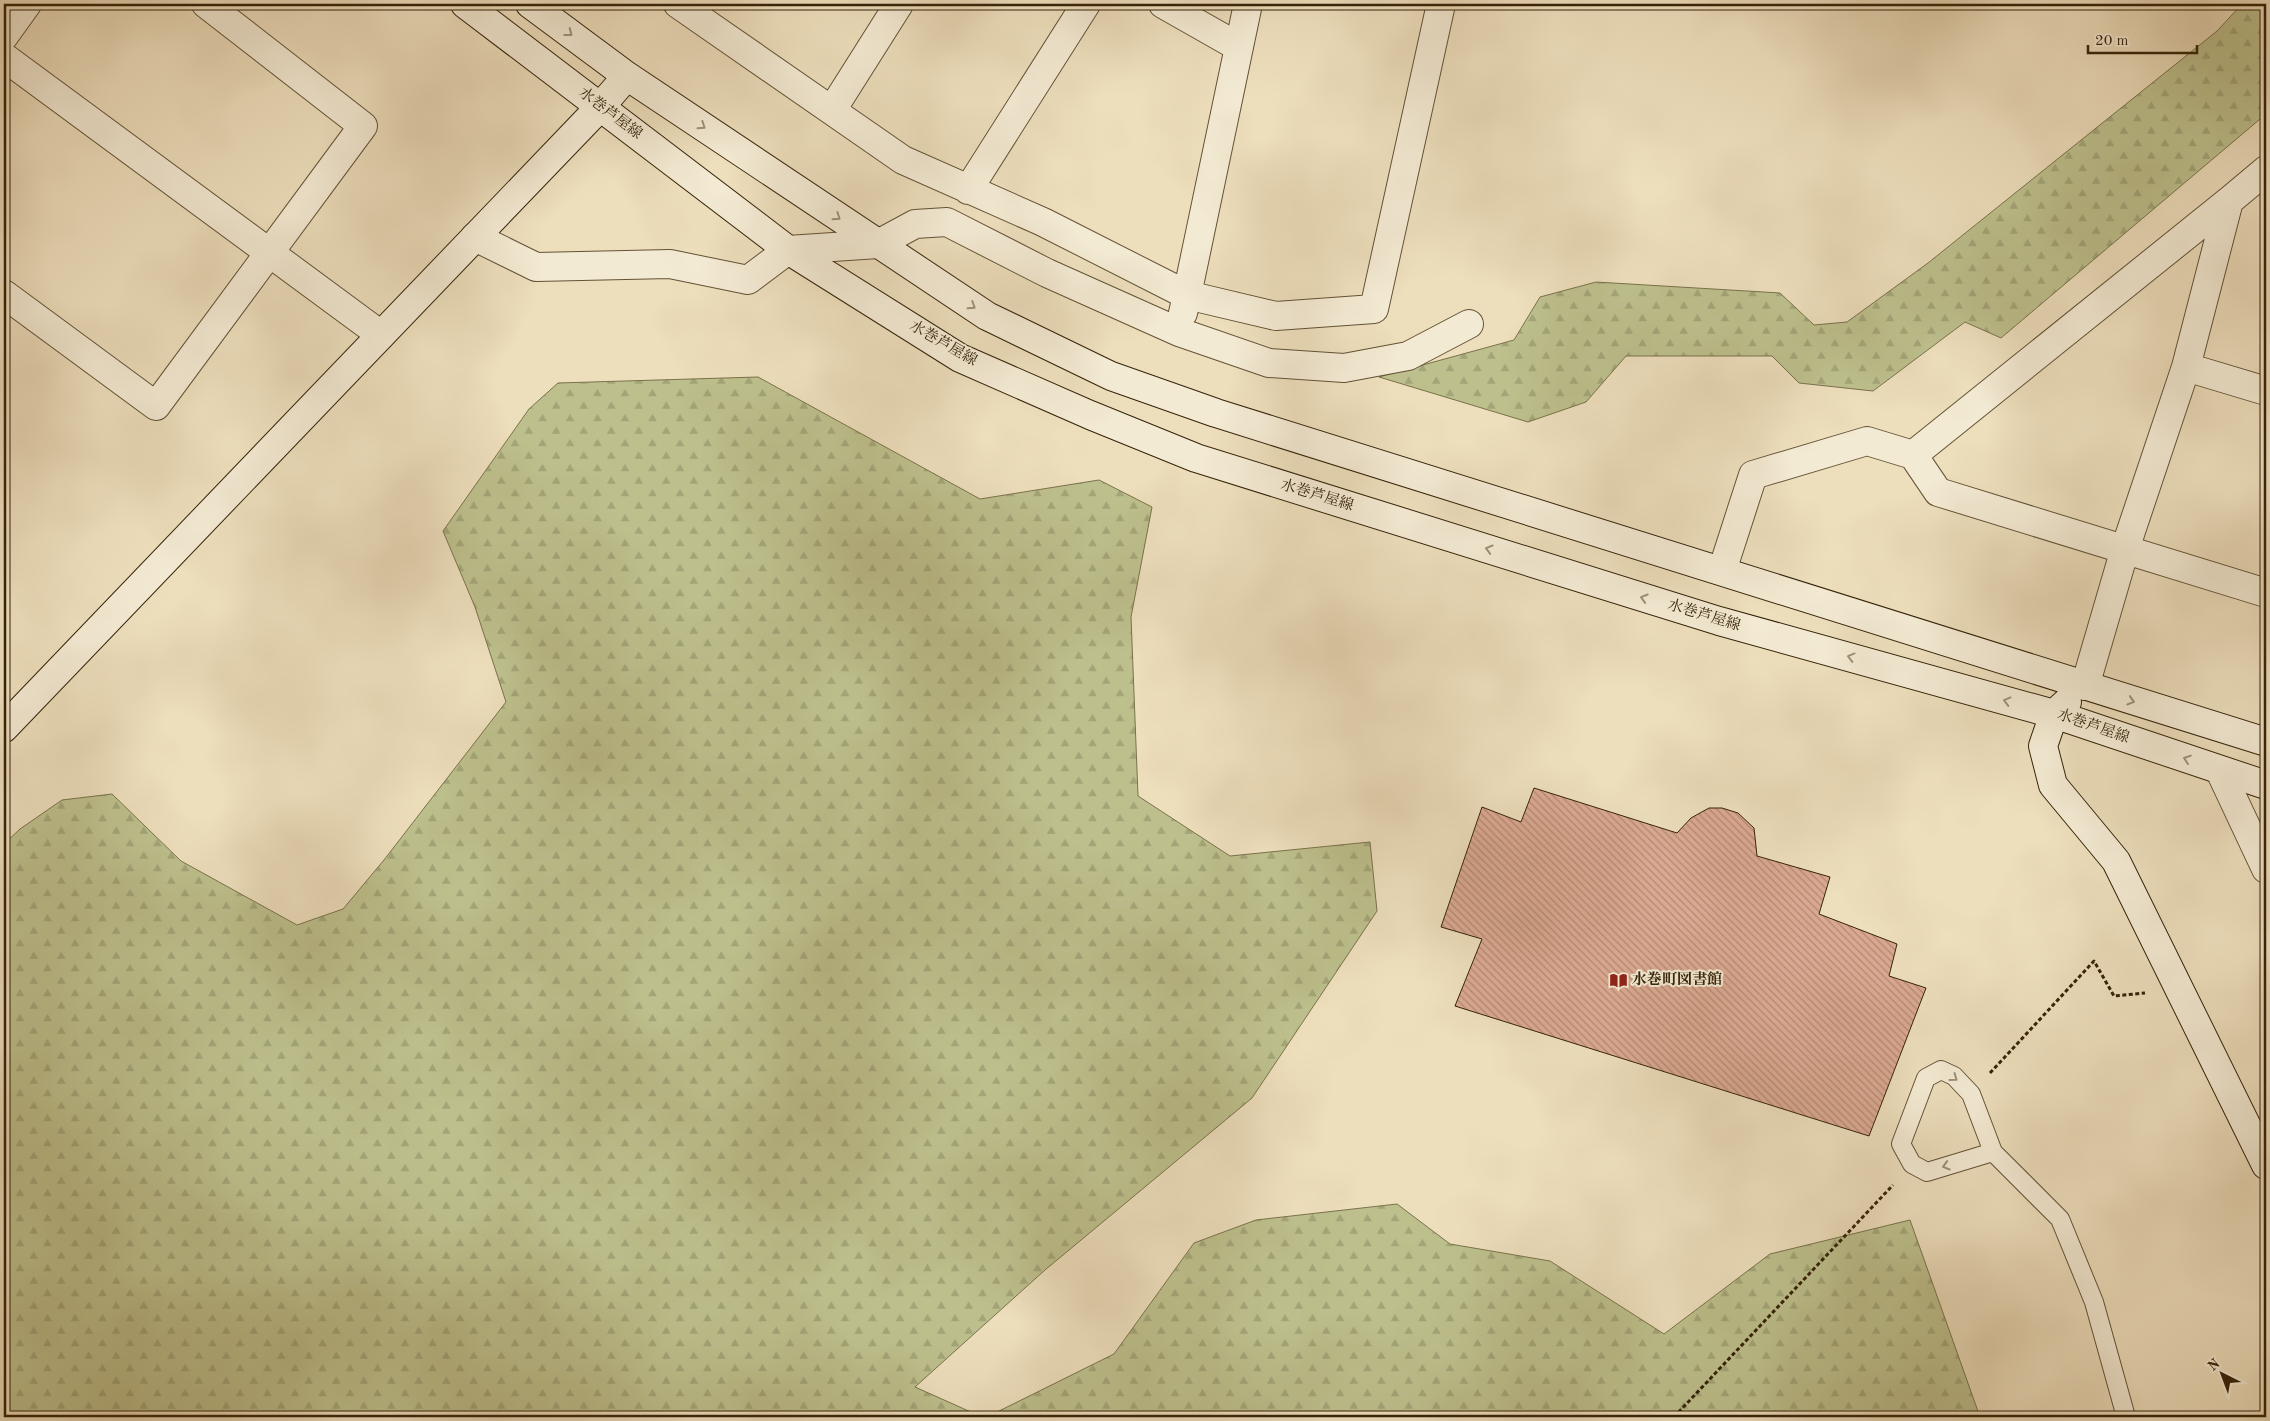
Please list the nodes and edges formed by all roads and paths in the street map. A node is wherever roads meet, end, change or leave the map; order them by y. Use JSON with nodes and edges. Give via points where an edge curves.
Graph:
{"nodes":[{"id":1,"x":27,"y":4,"type":"edge"},
{"id":2,"x":206,"y":4,"type":"edge"},
{"id":3,"x":465,"y":4,"type":"edge"},
{"id":4,"x":530,"y":4,"type":"edge"},
{"id":5,"x":899,"y":4,"type":"edge"},
{"id":6,"x":1086,"y":4,"type":"edge"},
{"id":7,"x":1163,"y":4,"type":"edge"},
{"id":8,"x":1248,"y":4,"type":"edge"},
{"id":9,"x":1441,"y":4,"type":"edge"},
{"id":10,"x":694,"y":8,"type":"edge"},
{"id":11,"x":4,"y":36,"type":"edge"},
{"id":12,"x":1237,"y":46,"type":"junction"},
{"id":13,"x":4,"y":57,"type":"edge"},
{"id":14,"x":627,"y":76,"type":"junction"},
{"id":15,"x":601,"y":106,"type":"junction"},
{"id":16,"x":832,"y":110,"type":"junction"},
{"id":17,"x":2262,"y":178,"type":"edge"},
{"id":18,"x":968,"y":190,"type":"junction"},
{"id":19,"x":2229,"y":201,"type":"junction"},
{"id":20,"x":475,"y":237,"type":"junction"},
{"id":21,"x":878,"y":244,"type":"junction"},
{"id":22,"x":788,"y":250,"type":"junction"},
{"id":23,"x":270,"y":252,"type":"junction"},
{"id":24,"x":4,"y":294,"type":"edge"},
{"id":25,"x":1187,"y":295,"type":"junction"},
{"id":26,"x":1469,"y":324,"type":"dead end"},
{"id":27,"x":1179,"y":332,"type":"junction"},
{"id":28,"x":381,"y":335,"type":"junction"},
{"id":29,"x":2186,"y":367,"type":"junction"},
{"id":30,"x":2266,"y":391,"type":"edge"},
{"id":31,"x":1913,"y":454,"type":"junction"},
{"id":32,"x":2124,"y":549,"type":"junction"},
{"id":33,"x":1722,"y":571,"type":"junction"},
{"id":34,"x":2266,"y":593,"type":"edge"},
{"id":35,"x":2085,"y":686,"type":"junction"},
{"id":36,"x":2054,"y":714,"type":"junction"},
{"id":37,"x":4,"y":728,"type":"edge"},
{"id":38,"x":2266,"y":742,"type":"edge"},
{"id":39,"x":2220,"y":770,"type":"junction"},
{"id":40,"x":2266,"y":785,"type":"edge"},
{"id":41,"x":2266,"y":869,"type":"edge"},
{"id":42,"x":2148,"y":992,"type":"dead end"},
{"id":43,"x":1971,"y":1094,"type":"junction"},
{"id":44,"x":1993,"y":1152,"type":"junction"},
{"id":45,"x":1912,"y":1164,"type":"junction"},
{"id":46,"x":2266,"y":1165,"type":"edge"},
{"id":47,"x":1674,"y":1417,"type":"edge"},
{"id":48,"x":2126,"y":1417,"type":"edge"}],
"edges":[{"from":1,"to":11,"type":"street"},
{"from":2,"to":23,"type":"street","via":[[363,126]]},
{"from":3,"to":15,"type":"street","name":"水巻芦屋線"},
{"from":4,"to":14,"type":"street","one_way":true},
{"from":5,"to":16,"type":"street"},
{"from":6,"to":18,"type":"street"},
{"from":7,"to":12,"type":"street"},
{"from":8,"to":12,"type":"street"},
{"from":9,"to":25,"type":"street","via":[[1374,308],[1276,316]]},
{"from":10,"to":16,"type":"street"},
{"from":12,"to":25,"type":"street"},
{"from":13,"to":23,"type":"street"},
{"from":14,"to":15,"type":"street"},
{"from":14,"to":21,"type":"street","one_way":true},
{"from":15,"to":20,"type":"street"},
{"from":15,"to":22,"type":"street","name":"水巻芦屋線"},
{"from":16,"to":18,"type":"street","via":[[903,160]]},
{"from":17,"to":19,"type":"street"},
{"from":18,"to":25,"type":"street","via":[[1044,222]]},
{"from":19,"to":29,"type":"street"},
{"from":19,"to":31,"type":"street"},
{"from":20,"to":22,"type":"street","via":[[536,267],[670,264],[748,280]]},
{"from":20,"to":28,"type":"street"},
{"from":21,"to":22,"type":"street"},
{"from":21,"to":27,"type":"street","via":[[915,224],[947,222],[1046,273]]},
{"from":21,"to":33,"type":"street","one_way":true,"via":[[987,316],[1111,376],[1226,416]]},
{"from":36,"to":22,"type":"street","name":"水巻芦屋線","one_way":true,"via":[[1719,621],[1196,458],[960,358]]},
{"from":23,"to":24,"type":"street","via":[[156,406]]},
{"from":23,"to":28,"type":"street"},
{"from":25,"to":27,"type":"street"},
{"from":26,"to":27,"type":"street","via":[[1408,356],[1344,368],[1269,363]]},
{"from":28,"to":37,"type":"street"},
{"from":29,"to":30,"type":"street"},
{"from":29,"to":32,"type":"street"},
{"from":31,"to":32,"type":"street","via":[[1938,492]]},
{"from":31,"to":33,"type":"street","via":[[1867,441],[1753,475]]},
{"from":32,"to":34,"type":"street"},
{"from":32,"to":35,"type":"street"},
{"from":33,"to":35,"type":"street"},
{"from":35,"to":36,"type":"street"},
{"from":35,"to":38,"type":"street","one_way":true},
{"from":39,"to":36,"type":"street","name":"水巻芦屋線","one_way":true},
{"from":36,"to":46,"type":"street","via":[[2043,746],[2053,784],[2116,861]]},
{"from":39,"to":40,"type":"street","name":"水巻芦屋線"},
{"from":39,"to":41,"type":"street"},
{"from":42,"to":43,"type":"path","via":[[2114,996],[2094,961]]},
{"from":43,"to":44,"type":"lane"},
{"from":45,"to":43,"type":"lane","one_way":true,"via":[[1901,1144],[1926,1078],[1940,1070],[1954,1076]]},
{"from":44,"to":45,"type":"lane","one_way":true,"via":[[1926,1172]]},
{"from":44,"to":48,"type":"lane","via":[[2060,1219],[2094,1302]]},
{"from":45,"to":47,"type":"path"}]}
